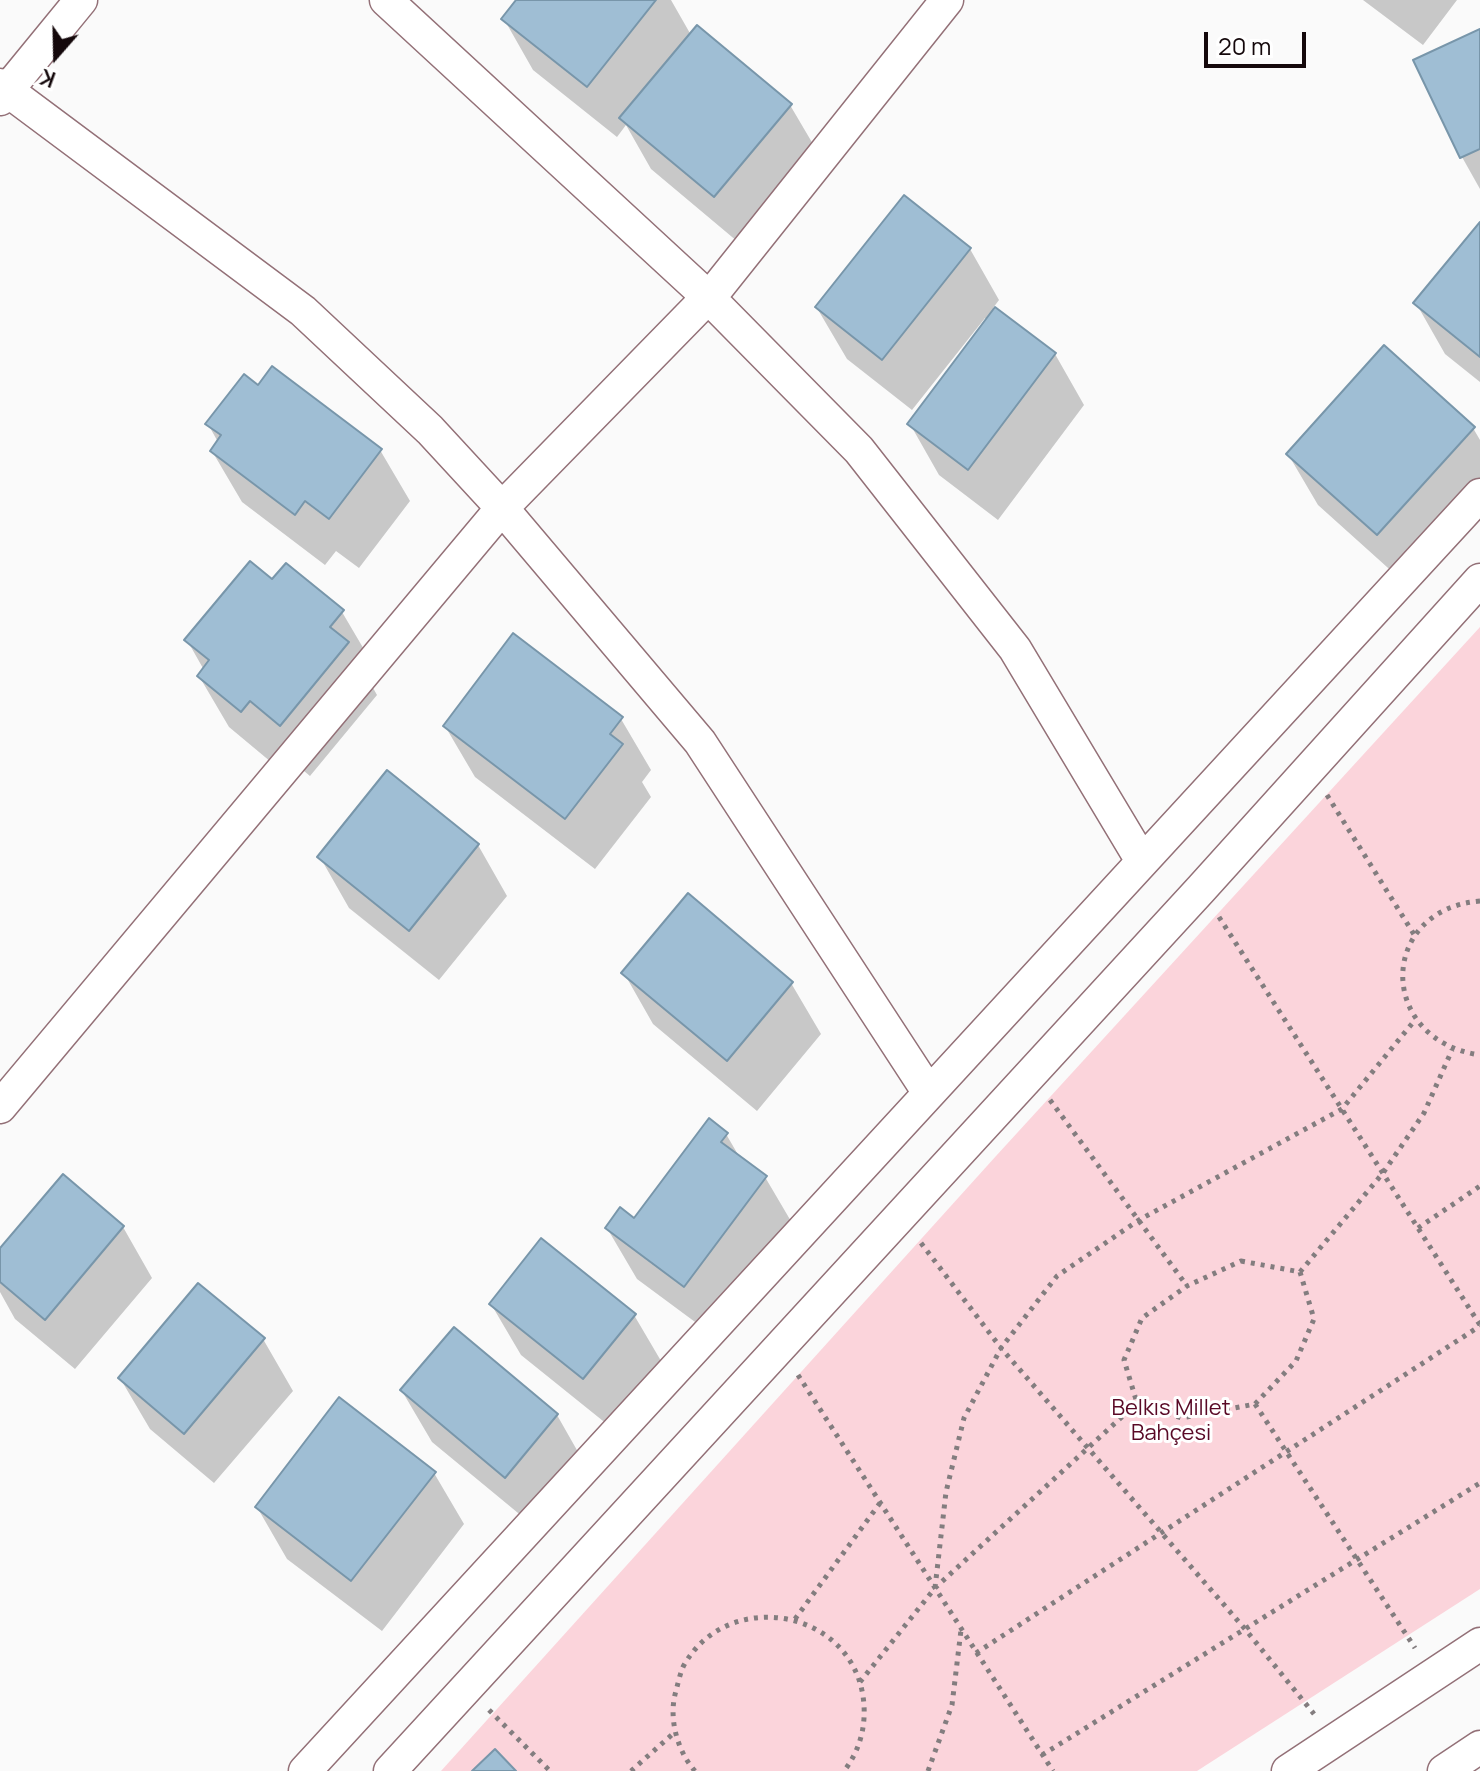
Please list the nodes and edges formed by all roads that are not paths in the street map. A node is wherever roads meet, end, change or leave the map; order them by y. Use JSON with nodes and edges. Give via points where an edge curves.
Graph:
{"nodes":[{"id":1,"x":81,"y":0,"type":"edge"},
{"id":2,"x":386,"y":0,"type":"edge"},
{"id":3,"x":947,"y":0,"type":"edge"},
{"id":4,"x":3,"y":91,"type":"edge"},
{"id":5,"x":708,"y":297,"type":"junction"},
{"id":6,"x":1480,"y":495,"type":"edge"},
{"id":7,"x":502,"y":508,"type":"junction"},
{"id":8,"x":1480,"y":580,"type":"edge"},
{"id":9,"x":1142,"y":861,"type":"junction"},
{"id":10,"x":929,"y":1093,"type":"junction"},
{"id":11,"x":0,"y":1107,"type":"edge"},
{"id":12,"x":1480,"y":1644,"type":"edge"},
{"id":13,"x":1480,"y":1747,"type":"edge"},
{"id":14,"x":305,"y":1771,"type":"edge"},
{"id":15,"x":390,"y":1771,"type":"edge"},
{"id":16,"x":1288,"y":1771,"type":"edge"},
{"id":17,"x":1444,"y":1771,"type":"edge"}],
"edges":[{"from":1,"to":4,"type":"street"},
{"from":2,"to":5,"type":"street"},
{"from":3,"to":5,"type":"street"},
{"from":4,"to":7,"type":"street","via":[[303,311],[430,430]]},
{"from":5,"to":7,"type":"street"},
{"from":5,"to":9,"type":"street","via":[[859,450],[1015,649]]},
{"from":6,"to":9,"type":"street"},
{"from":7,"to":10,"type":"street","via":[[700,742]]},
{"from":7,"to":11,"type":"street"},
{"from":8,"to":15,"type":"street"},
{"from":9,"to":10,"type":"street"},
{"from":10,"to":14,"type":"street"},
{"from":12,"to":16,"type":"street"},
{"from":13,"to":17,"type":"street"}]}
